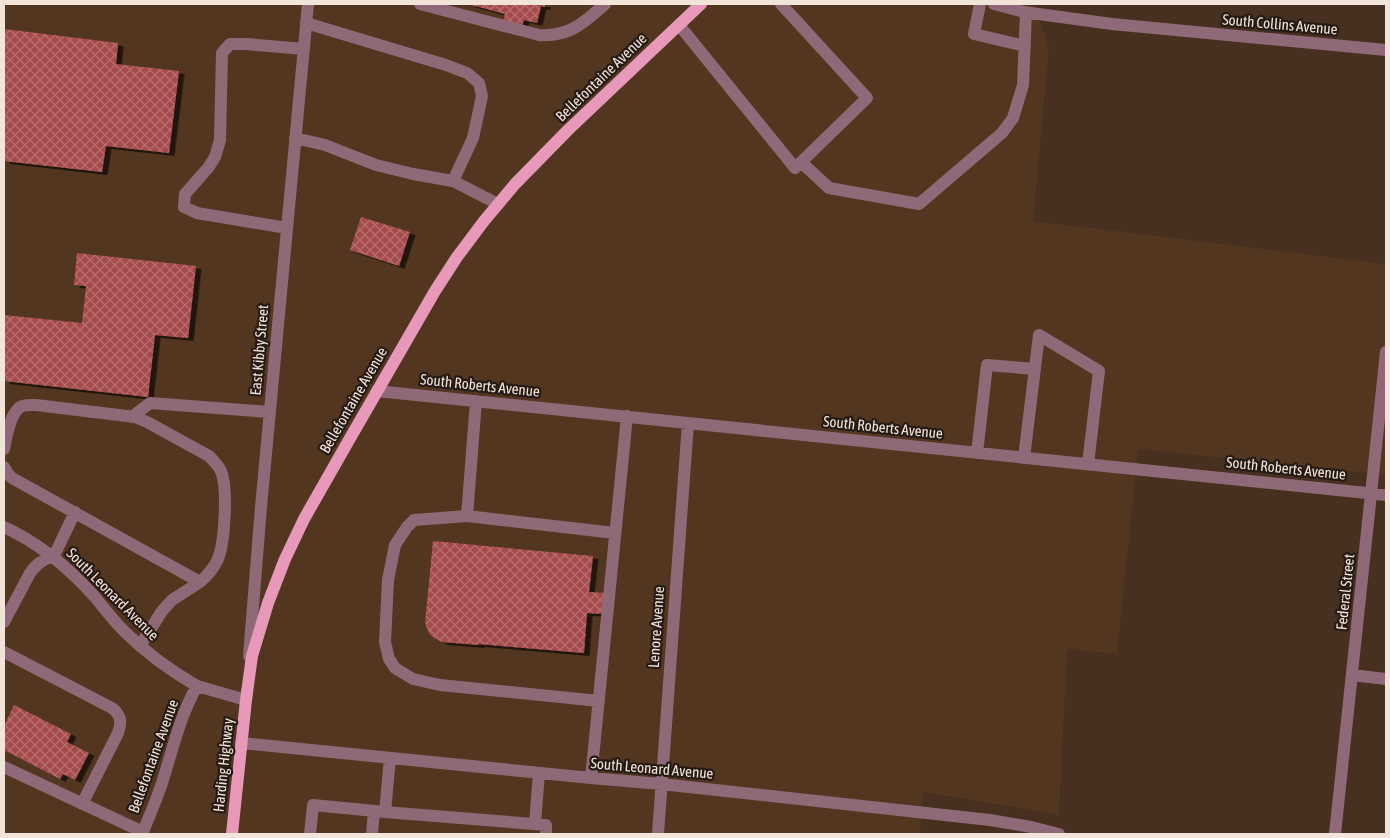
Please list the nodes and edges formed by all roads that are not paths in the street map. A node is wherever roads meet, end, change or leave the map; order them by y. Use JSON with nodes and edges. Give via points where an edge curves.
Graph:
{"nodes":[{"id":1,"x":308,"y":4,"type":"edge"},
{"id":2,"x":420,"y":4,"type":"edge"},
{"id":3,"x":605,"y":4,"type":"edge"},
{"id":4,"x":701,"y":4,"type":"edge"},
{"id":5,"x":781,"y":4,"type":"edge"},
{"id":6,"x":980,"y":4,"type":"edge"},
{"id":7,"x":994,"y":4,"type":"edge"},
{"id":8,"x":1026,"y":12,"type":"junction"},
{"id":9,"x":306,"y":23,"type":"junction"},
{"id":10,"x":679,"y":25,"type":"junction"},
{"id":11,"x":1025,"y":46,"type":"junction"},
{"id":12,"x":304,"y":49,"type":"junction"},
{"id":13,"x":1386,"y":50,"type":"edge"},
{"id":14,"x":295,"y":138,"type":"junction"},
{"id":15,"x":801,"y":162,"type":"junction"},
{"id":16,"x":453,"y":181,"type":"junction"},
{"id":17,"x":498,"y":204,"type":"junction"},
{"id":18,"x":287,"y":228,"type":"junction"},
{"id":19,"x":1386,"y":352,"type":"edge"},
{"id":20,"x":1035,"y":370,"type":"junction"},
{"id":21,"x":377,"y":391,"type":"junction"},
{"id":22,"x":476,"y":401,"type":"junction"},
{"id":23,"x":269,"y":412,"type":"junction"},
{"id":24,"x":627,"y":416,"type":"junction"},
{"id":25,"x":132,"y":417,"type":"junction"},
{"id":26,"x":688,"y":423,"type":"junction"},
{"id":27,"x":4,"y":449,"type":"edge"},
{"id":28,"x":977,"y":453,"type":"junction"},
{"id":29,"x":1024,"y":458,"type":"junction"},
{"id":30,"x":1088,"y":464,"type":"junction"},
{"id":31,"x":4,"y":467,"type":"edge"},
{"id":32,"x":1371,"y":494,"type":"junction"},
{"id":33,"x":1386,"y":495,"type":"edge"},
{"id":34,"x":74,"y":512,"type":"junction"},
{"id":35,"x":467,"y":516,"type":"junction"},
{"id":36,"x":4,"y":527,"type":"edge"},
{"id":37,"x":615,"y":533,"type":"junction"},
{"id":38,"x":54,"y":556,"type":"junction"},
{"id":39,"x":200,"y":582,"type":"junction"},
{"id":40,"x":4,"y":622,"type":"edge"},
{"id":41,"x":140,"y":646,"type":"junction"},
{"id":42,"x":4,"y":652,"type":"edge"},
{"id":43,"x":1352,"y":675,"type":"junction"},
{"id":44,"x":1386,"y":679,"type":"edge"},
{"id":45,"x":197,"y":686,"type":"junction"},
{"id":46,"x":246,"y":700,"type":"junction"},
{"id":47,"x":599,"y":701,"type":"junction"},
{"id":48,"x":241,"y":742,"type":"junction"},
{"id":49,"x":390,"y":758,"type":"junction"},
{"id":50,"x":4,"y":767,"type":"edge"},
{"id":51,"x":539,"y":773,"type":"junction"},
{"id":52,"x":591,"y":778,"type":"junction"},
{"id":53,"x":661,"y":784,"type":"junction"},
{"id":54,"x":82,"y":804,"type":"junction"},
{"id":55,"x":380,"y":811,"type":"junction"},
{"id":56,"x":535,"y":824,"type":"junction"},
{"id":57,"x":142,"y":833,"type":"edge"},
{"id":58,"x":232,"y":834,"type":"edge"},
{"id":59,"x":310,"y":834,"type":"edge"},
{"id":60,"x":372,"y":834,"type":"edge"},
{"id":61,"x":546,"y":834,"type":"edge"},
{"id":62,"x":658,"y":834,"type":"edge"},
{"id":63,"x":1059,"y":834,"type":"edge"},
{"id":64,"x":1336,"y":834,"type":"edge"}],
"edges":[{"from":1,"to":9,"type":"street","name":"East Kibby Street"},
{"from":2,"to":3,"type":"street","via":[[552,36],[583,24]]},
{"from":4,"to":10,"type":"main road","name":"Bellefontaine Avenue"},
{"from":5,"to":15,"type":"street","via":[[867,98]]},
{"from":6,"to":11,"type":"street","via":[[974,34]]},
{"from":7,"to":8,"type":"street","name":"South Collins Avenue"},
{"from":8,"to":11,"type":"street"},
{"from":8,"to":13,"type":"street","name":"South Collins Avenue","via":[[1112,24]]},
{"from":9,"to":12,"type":"street","name":"East Kibby Street"},
{"from":9,"to":16,"type":"street","via":[[446,66],[467,74],[479,83],[482,96],[473,138]]},
{"from":10,"to":15,"type":"street","via":[[795,168]]},
{"from":10,"to":17,"type":"main road","name":"Bellefontaine Avenue","via":[[568,130]]},
{"from":11,"to":15,"type":"street","via":[[1023,85],[1013,118],[1002,133],[919,204],[829,188]]},
{"from":12,"to":14,"type":"street","name":"East Kibby Street"},
{"from":12,"to":18,"type":"street","via":[[230,44],[222,53],[220,140],[208,168],[185,194],[184,207],[197,213]]},
{"from":14,"to":16,"type":"street","via":[[325,145],[376,165]]},
{"from":14,"to":18,"type":"street","name":"East Kibby Street"},
{"from":16,"to":17,"type":"street"},
{"from":17,"to":21,"type":"main road","name":"Bellefontaine Avenue","via":[[435,290]]},
{"from":18,"to":23,"type":"street","name":"East Kibby Street"},
{"from":19,"to":32,"type":"street","name":"Federal Street"},
{"from":20,"to":28,"type":"street","via":[[987,365]]},
{"from":20,"to":29,"type":"street"},
{"from":20,"to":30,"type":"street","via":[[1040,335],[1099,371]]},
{"from":21,"to":22,"type":"street","name":"South Roberts Avenue"},
{"from":21,"to":46,"type":"main road","name":"Bellefontaine Avenue","via":[[304,519],[285,559],[252,656]]},
{"from":22,"to":24,"type":"street","name":"South Roberts Avenue"},
{"from":22,"to":35,"type":"street"},
{"from":23,"to":25,"type":"street","via":[[150,403]]},
{"from":23,"to":46,"type":"street","name":"East Kibby Street"},
{"from":24,"to":26,"type":"street","name":"South Roberts Avenue"},
{"from":24,"to":37,"type":"street"},
{"from":25,"to":27,"type":"street","via":[[36,405],[20,407],[13,417]]},
{"from":25,"to":39,"type":"street","via":[[209,456],[221,472],[224,493],[221,548],[218,560]]},
{"from":26,"to":28,"type":"street","name":"South Roberts Avenue"},
{"from":26,"to":53,"type":"street","name":"Lenore Avenue"},
{"from":28,"to":29,"type":"street","name":"South Roberts Avenue"},
{"from":29,"to":30,"type":"street","name":"South Roberts Avenue"},
{"from":30,"to":32,"type":"street","name":"South Roberts Avenue"},
{"from":31,"to":34,"type":"street","via":[[12,478]]},
{"from":32,"to":33,"type":"street","name":"South Roberts Avenue"},
{"from":32,"to":43,"type":"street","name":"Federal Street"},
{"from":34,"to":38,"type":"street"},
{"from":34,"to":39,"type":"street"},
{"from":35,"to":37,"type":"street"},
{"from":35,"to":47,"type":"street","via":[[414,520],[395,545],[388,580],[385,642],[395,668],[413,679],[440,685]]},
{"from":36,"to":38,"type":"street","name":"South Leonard Avenue"},
{"from":37,"to":47,"type":"street"},
{"from":38,"to":40,"type":"street","via":[[40,561],[30,573]]},
{"from":38,"to":41,"type":"street","name":"South Leonard Avenue"},
{"from":39,"to":41,"type":"street","via":[[172,600]]},
{"from":41,"to":45,"type":"street","name":"South Leonard Avenue"},
{"from":42,"to":54,"type":"street","via":[[118,712],[121,725],[118,733]]},
{"from":43,"to":44,"type":"street"},
{"from":43,"to":64,"type":"street","name":"Federal Street"},
{"from":45,"to":46,"type":"street"},
{"from":45,"to":57,"type":"street","name":"Bellefontaine Avenue","via":[[188,702]]},
{"from":46,"to":48,"type":"main road","name":"Harding Highway"},
{"from":47,"to":52,"type":"street"},
{"from":48,"to":49,"type":"street","name":"South Leonard Avenue"},
{"from":48,"to":58,"type":"main road","name":"Harding Highway"},
{"from":49,"to":51,"type":"street","name":"South Leonard Avenue"},
{"from":49,"to":55,"type":"street"},
{"from":50,"to":54,"type":"street"},
{"from":51,"to":52,"type":"street","name":"South Leonard Avenue"},
{"from":51,"to":56,"type":"street"},
{"from":52,"to":53,"type":"street","name":"South Leonard Avenue"},
{"from":53,"to":62,"type":"street","name":"Lenore Avenue"},
{"from":53,"to":63,"type":"street","name":"South Leonard Avenue","via":[[990,820]]},
{"from":54,"to":57,"type":"street"},
{"from":55,"to":56,"type":"street"},
{"from":55,"to":59,"type":"street","via":[[313,805]]},
{"from":55,"to":60,"type":"street"},
{"from":56,"to":61,"type":"street","via":[[546,825]]}]}
